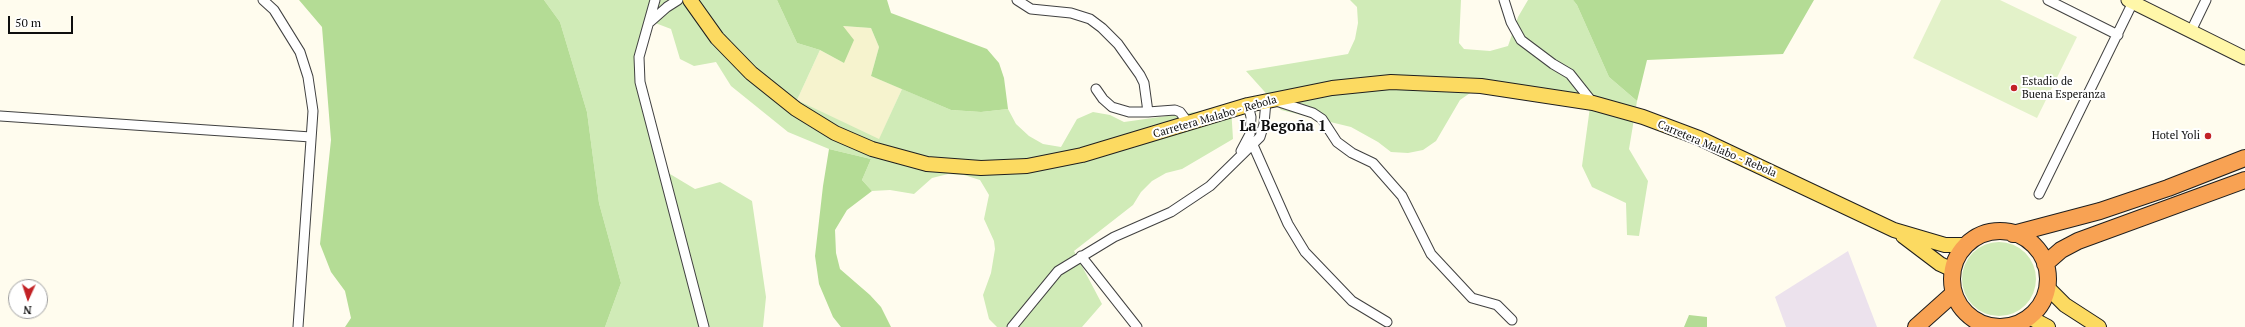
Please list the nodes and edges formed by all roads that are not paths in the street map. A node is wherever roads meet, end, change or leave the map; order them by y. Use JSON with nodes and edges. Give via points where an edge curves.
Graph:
{"nodes":[{"id":1,"x":263,"y":0,"type":"edge"},
{"id":2,"x":655,"y":0,"type":"edge"},
{"id":3,"x":678,"y":0,"type":"edge"},
{"id":4,"x":690,"y":0,"type":"edge"},
{"id":5,"x":1017,"y":0,"type":"edge"},
{"id":6,"x":1504,"y":0,"type":"edge"},
{"id":7,"x":2048,"y":0,"type":"edge"},
{"id":8,"x":2206,"y":0,"type":"edge"},
{"id":9,"x":2132,"y":1,"type":"edge"},
{"id":10,"x":650,"y":22,"type":"junction"},
{"id":11,"x":2191,"y":31,"type":"junction"},
{"id":12,"x":2118,"y":35,"type":"junction"},
{"id":13,"x":2245,"y":58,"type":"edge"},
{"id":14,"x":1096,"y":89,"type":"dead end"},
{"id":15,"x":1269,"y":100,"type":"junction"},
{"id":16,"x":1593,"y":103,"type":"junction"},
{"id":17,"x":1248,"y":105,"type":"junction"},
{"id":18,"x":1148,"y":112,"type":"junction"},
{"id":19,"x":0,"y":116,"type":"edge"},
{"id":20,"x":1189,"y":124,"type":"junction"},
{"id":21,"x":311,"y":137,"type":"junction"},
{"id":22,"x":1253,"y":145,"type":"junction"},
{"id":23,"x":1238,"y":156,"type":"junction"},
{"id":24,"x":2245,"y":158,"type":"edge"},
{"id":25,"x":2245,"y":180,"type":"edge"},
{"id":26,"x":2039,"y":194,"type":"dead end"},
{"id":27,"x":1894,"y":230,"type":"junction"},
{"id":28,"x":2013,"y":234,"type":"junction"},
{"id":29,"x":1967,"y":245,"type":"junction"},
{"id":30,"x":1081,"y":256,"type":"junction"},
{"id":31,"x":2045,"y":264,"type":"junction"},
{"id":32,"x":1953,"y":270,"type":"junction"},
{"id":33,"x":2047,"y":288,"type":"junction"},
{"id":34,"x":1954,"y":294,"type":"junction"},
{"id":35,"x":2029,"y":317,"type":"junction"},
{"id":36,"x":1512,"y":320,"type":"dead end"},
{"id":37,"x":1387,"y":322,"type":"dead end"},
{"id":38,"x":1975,"y":325,"type":"edge"},
{"id":39,"x":298,"y":327,"type":"edge"},
{"id":40,"x":704,"y":327,"type":"edge"},
{"id":41,"x":1012,"y":327,"type":"edge"},
{"id":42,"x":1137,"y":327,"type":"edge"},
{"id":43,"x":1916,"y":327,"type":"edge"},
{"id":44,"x":2048,"y":327,"type":"edge"},
{"id":45,"x":2099,"y":327,"type":"edge"}],
"edges":[{"from":1,"to":21,"type":"street","via":[[274,10],[300,52],[308,76],[313,111]]},
{"from":2,"to":10,"type":"street"},
{"from":3,"to":10,"type":"street"},
{"from":4,"to":20,"type":"main road","name":"Carretera Malabo - Rebola","via":[[717,38],[736,58],[796,109],[835,134],[872,149],[927,164],[981,168],[1027,166],[1082,155]]},
{"from":5,"to":18,"type":"street","via":[[1030,9],[1072,13],[1090,19],[1102,28],[1118,44],[1140,75],[1144,83]]},
{"from":6,"to":16,"type":"street","via":[[1511,22],[1521,40],[1570,74]]},
{"from":7,"to":12,"type":"street"},
{"from":8,"to":11,"type":"street"},
{"from":9,"to":11,"type":"street"},
{"from":9,"to":12,"type":"street"},
{"from":10,"to":40,"type":"street","via":[[639,57],[640,82]]},
{"from":11,"to":13,"type":"street"},
{"from":12,"to":26,"type":"street"},
{"from":14,"to":18,"type":"street","via":[[1112,107],[1129,112]]},
{"from":15,"to":16,"type":"main road","name":"Carretera Malabo - Rebola","via":[[1332,88],[1390,82],[1481,86]]},
{"from":15,"to":17,"type":"main road","name":"Carretera Malabo - Rebola"},
{"from":15,"to":22,"type":"street","via":[[1263,130]]},
{"from":15,"to":36,"type":"street","via":[[1313,113],[1322,119],[1337,142],[1352,153],[1373,162],[1402,196],[1431,254],[1472,298],[1497,305]]},
{"from":16,"to":27,"type":"main road","name":"Carretera Malabo - Rebola","via":[[1643,117],[1699,138]]},
{"from":17,"to":20,"type":"main road","name":"Carretera Malabo - Rebola"},
{"from":17,"to":23,"type":"street","via":[[1251,117],[1250,134]]},
{"from":18,"to":20,"type":"street","via":[[1175,110],[1180,112]]},
{"from":19,"to":21,"type":"street"},
{"from":21,"to":39,"type":"street"},
{"from":22,"to":23,"type":"street"},
{"from":22,"to":37,"type":"street","via":[[1288,224],[1305,252],[1352,301]]},
{"from":23,"to":30,"type":"street","via":[[1210,186],[1171,212],[1114,237]]},
{"from":24,"to":28,"type":"highway","via":[[2100,211]]},
{"from":25,"to":31,"type":"highway","via":[[2078,241],[2061,250]]},
{"from":27,"to":29,"type":"main road","name":"Carretera Malabo - Rebola","via":[[1945,245]]},
{"from":27,"to":32,"type":"main road","name":"Carretera Malabo - Rebola","via":[[1940,264]]},
{"from":28,"to":29,"type":"highway","via":[[1988,233]]},
{"from":28,"to":31,"type":"highway","via":[[2029,242],[2039,252]]},
{"from":29,"to":32,"type":"highway","via":[[1958,256]]},
{"from":30,"to":41,"type":"street","via":[[1058,271]]},
{"from":30,"to":42,"type":"street"},
{"from":31,"to":33,"type":"highway"},
{"from":32,"to":34,"type":"highway"},
{"from":33,"to":35,"type":"highway","via":[[2040,304]]},
{"from":33,"to":45,"type":"main road","via":[[2065,305]]},
{"from":34,"to":38,"type":"highway"},
{"from":34,"to":43,"type":"highway"},
{"from":35,"to":38,"type":"highway","via":[[2022,322],[2005,326]]},
{"from":35,"to":44,"type":"main road"}]}
